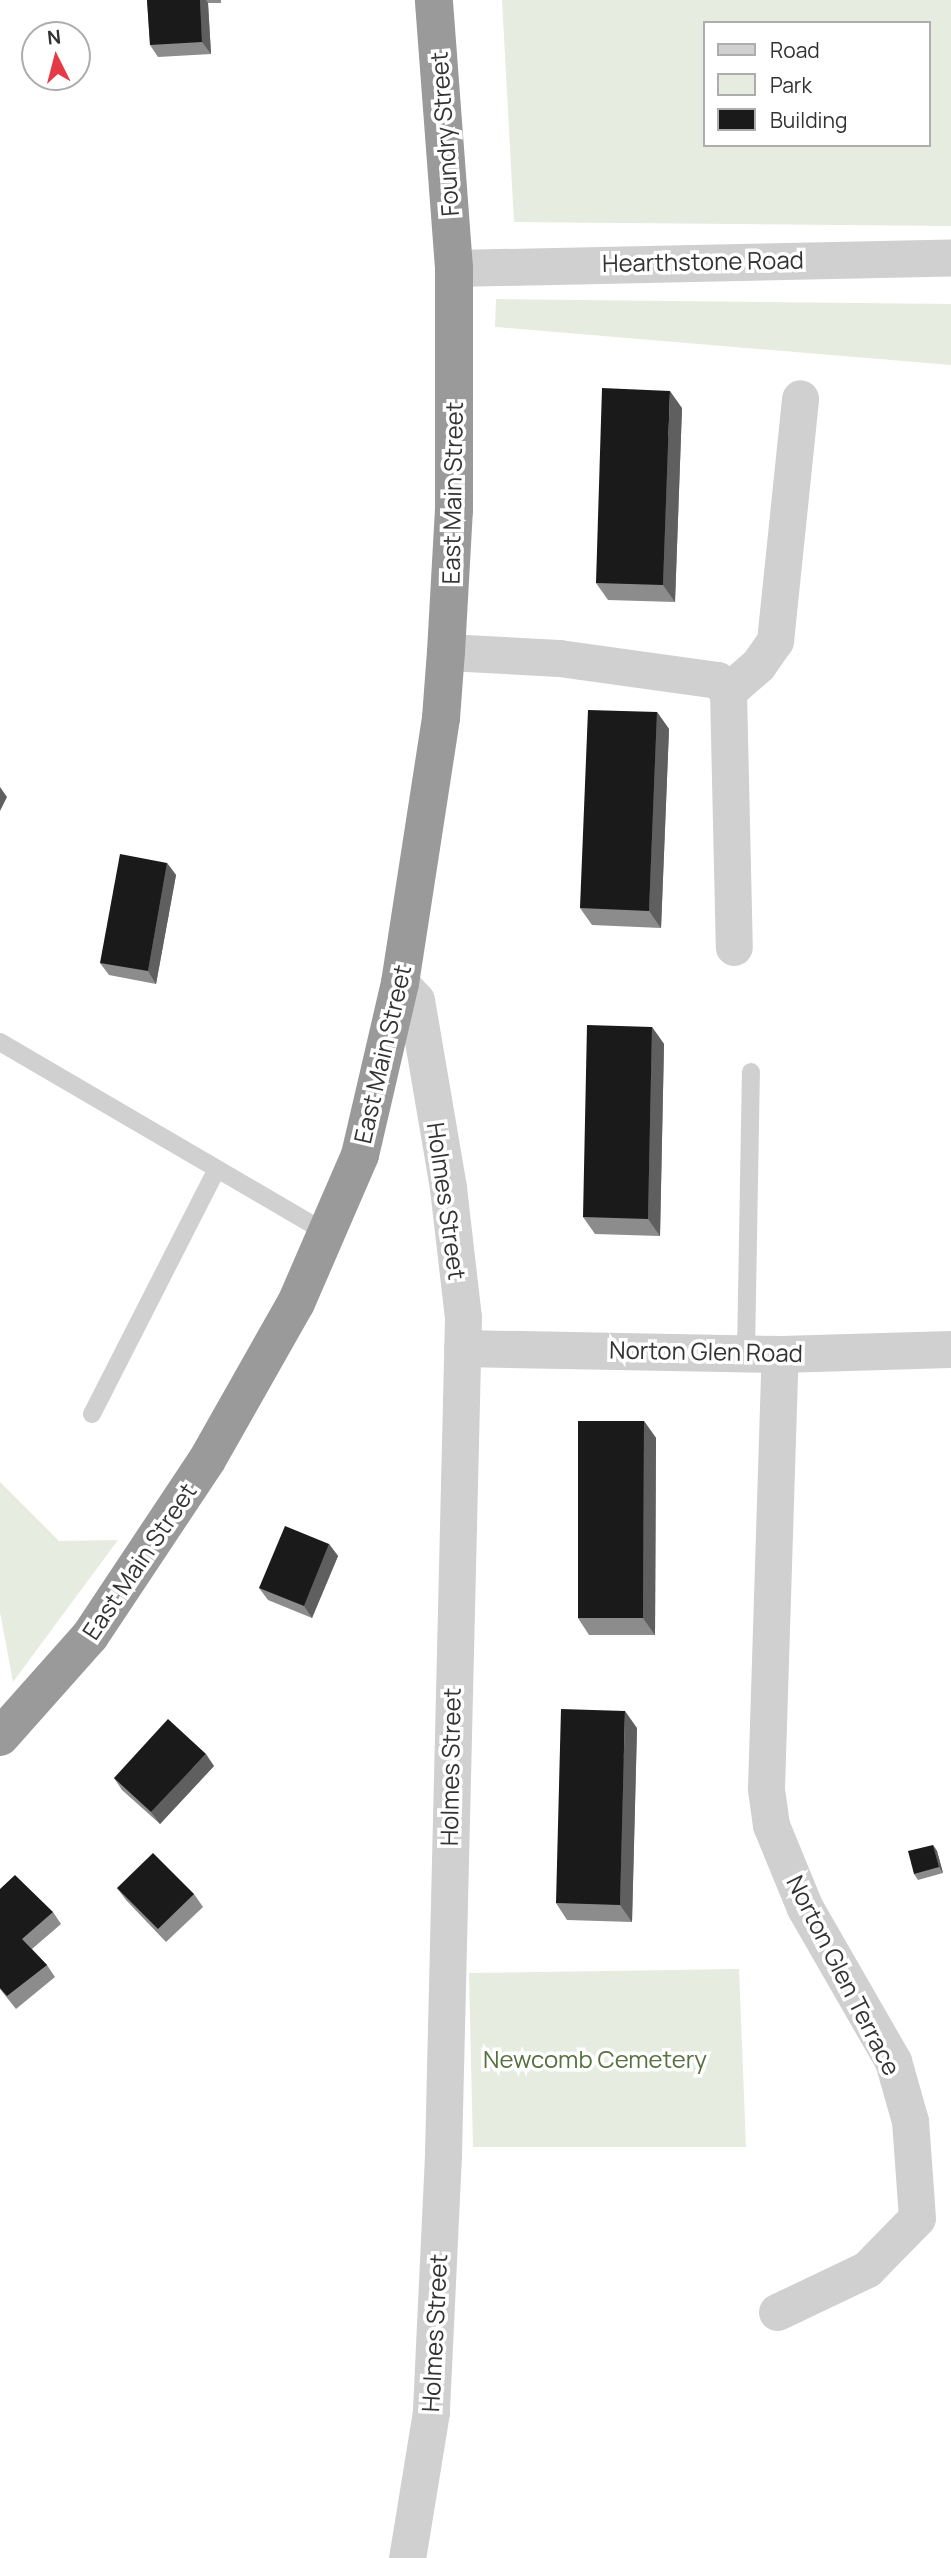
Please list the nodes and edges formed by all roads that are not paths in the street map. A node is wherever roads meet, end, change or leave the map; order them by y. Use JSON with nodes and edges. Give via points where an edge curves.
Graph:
{"nodes":[{"id":1,"x":434,"y":0,"type":"edge"},
{"id":2,"x":951,"y":258,"type":"edge"},
{"id":3,"x":454,"y":268,"type":"junction"},
{"id":4,"x":800,"y":398,"type":"dead end"},
{"id":5,"x":446,"y":652,"type":"junction"},
{"id":6,"x":728,"y":691,"type":"junction"},
{"id":7,"x":734,"y":947,"type":"dead end"},
{"id":8,"x":400,"y":984,"type":"junction"},
{"id":9,"x":0,"y":1042,"type":"edge"},
{"id":10,"x":751,"y":1072,"type":"dead end"},
{"id":11,"x":217,"y":1169,"type":"junction"},
{"id":12,"x":327,"y":1233,"type":"junction"},
{"id":13,"x":462,"y":1348,"type":"junction"},
{"id":14,"x":951,"y":1349,"type":"edge"},
{"id":15,"x":763,"y":1353,"type":"junction"},
{"id":16,"x":92,"y":1415,"type":"dead end"},
{"id":17,"x":0,"y":1737,"type":"edge"},
{"id":18,"x":777,"y":2312,"type":"dead end"},
{"id":19,"x":407,"y":2558,"type":"edge"}],
"edges":[{"from":1,"to":3,"type":"highway","name":"Foundry Street"},
{"from":2,"to":3,"type":"street","name":"Hearthstone Road"},
{"from":3,"to":5,"type":"highway","name":"East Main Street","via":[[454,510]]},
{"from":4,"to":6,"type":"street","via":[[775,641],[758,665]]},
{"from":5,"to":6,"type":"street","via":[[572,660],[718,680]]},
{"from":5,"to":8,"type":"highway","name":"East Main Street","via":[[441,718]]},
{"from":6,"to":7,"type":"street"},
{"from":8,"to":12,"type":"highway","name":"East Main Street","via":[[360,1155]]},
{"from":8,"to":13,"type":"street","name":"Holmes Street","via":[[416,1000],[425,1048],[448,1188],[463,1317]]},
{"from":9,"to":11,"type":"lane"},
{"from":10,"to":15,"type":"lane"},
{"from":11,"to":12,"type":"lane"},
{"from":11,"to":16,"type":"lane"},
{"from":12,"to":17,"type":"highway","name":"East Main Street","via":[[258,1375],[149,1552],[90,1636]]},
{"from":13,"to":15,"type":"street","name":"Norton Glen Road"},
{"from":13,"to":19,"type":"street","name":"Holmes Street","via":[[443,2155],[431,2412]]},
{"from":14,"to":15,"type":"street","name":"Norton Glen Road"},
{"from":15,"to":18,"type":"street","name":"Norton Glen Terrace","via":[[766,1788],[771,1825],[805,1908],[893,2061],[910,2121],[917,2218],[867,2269]]}]}
